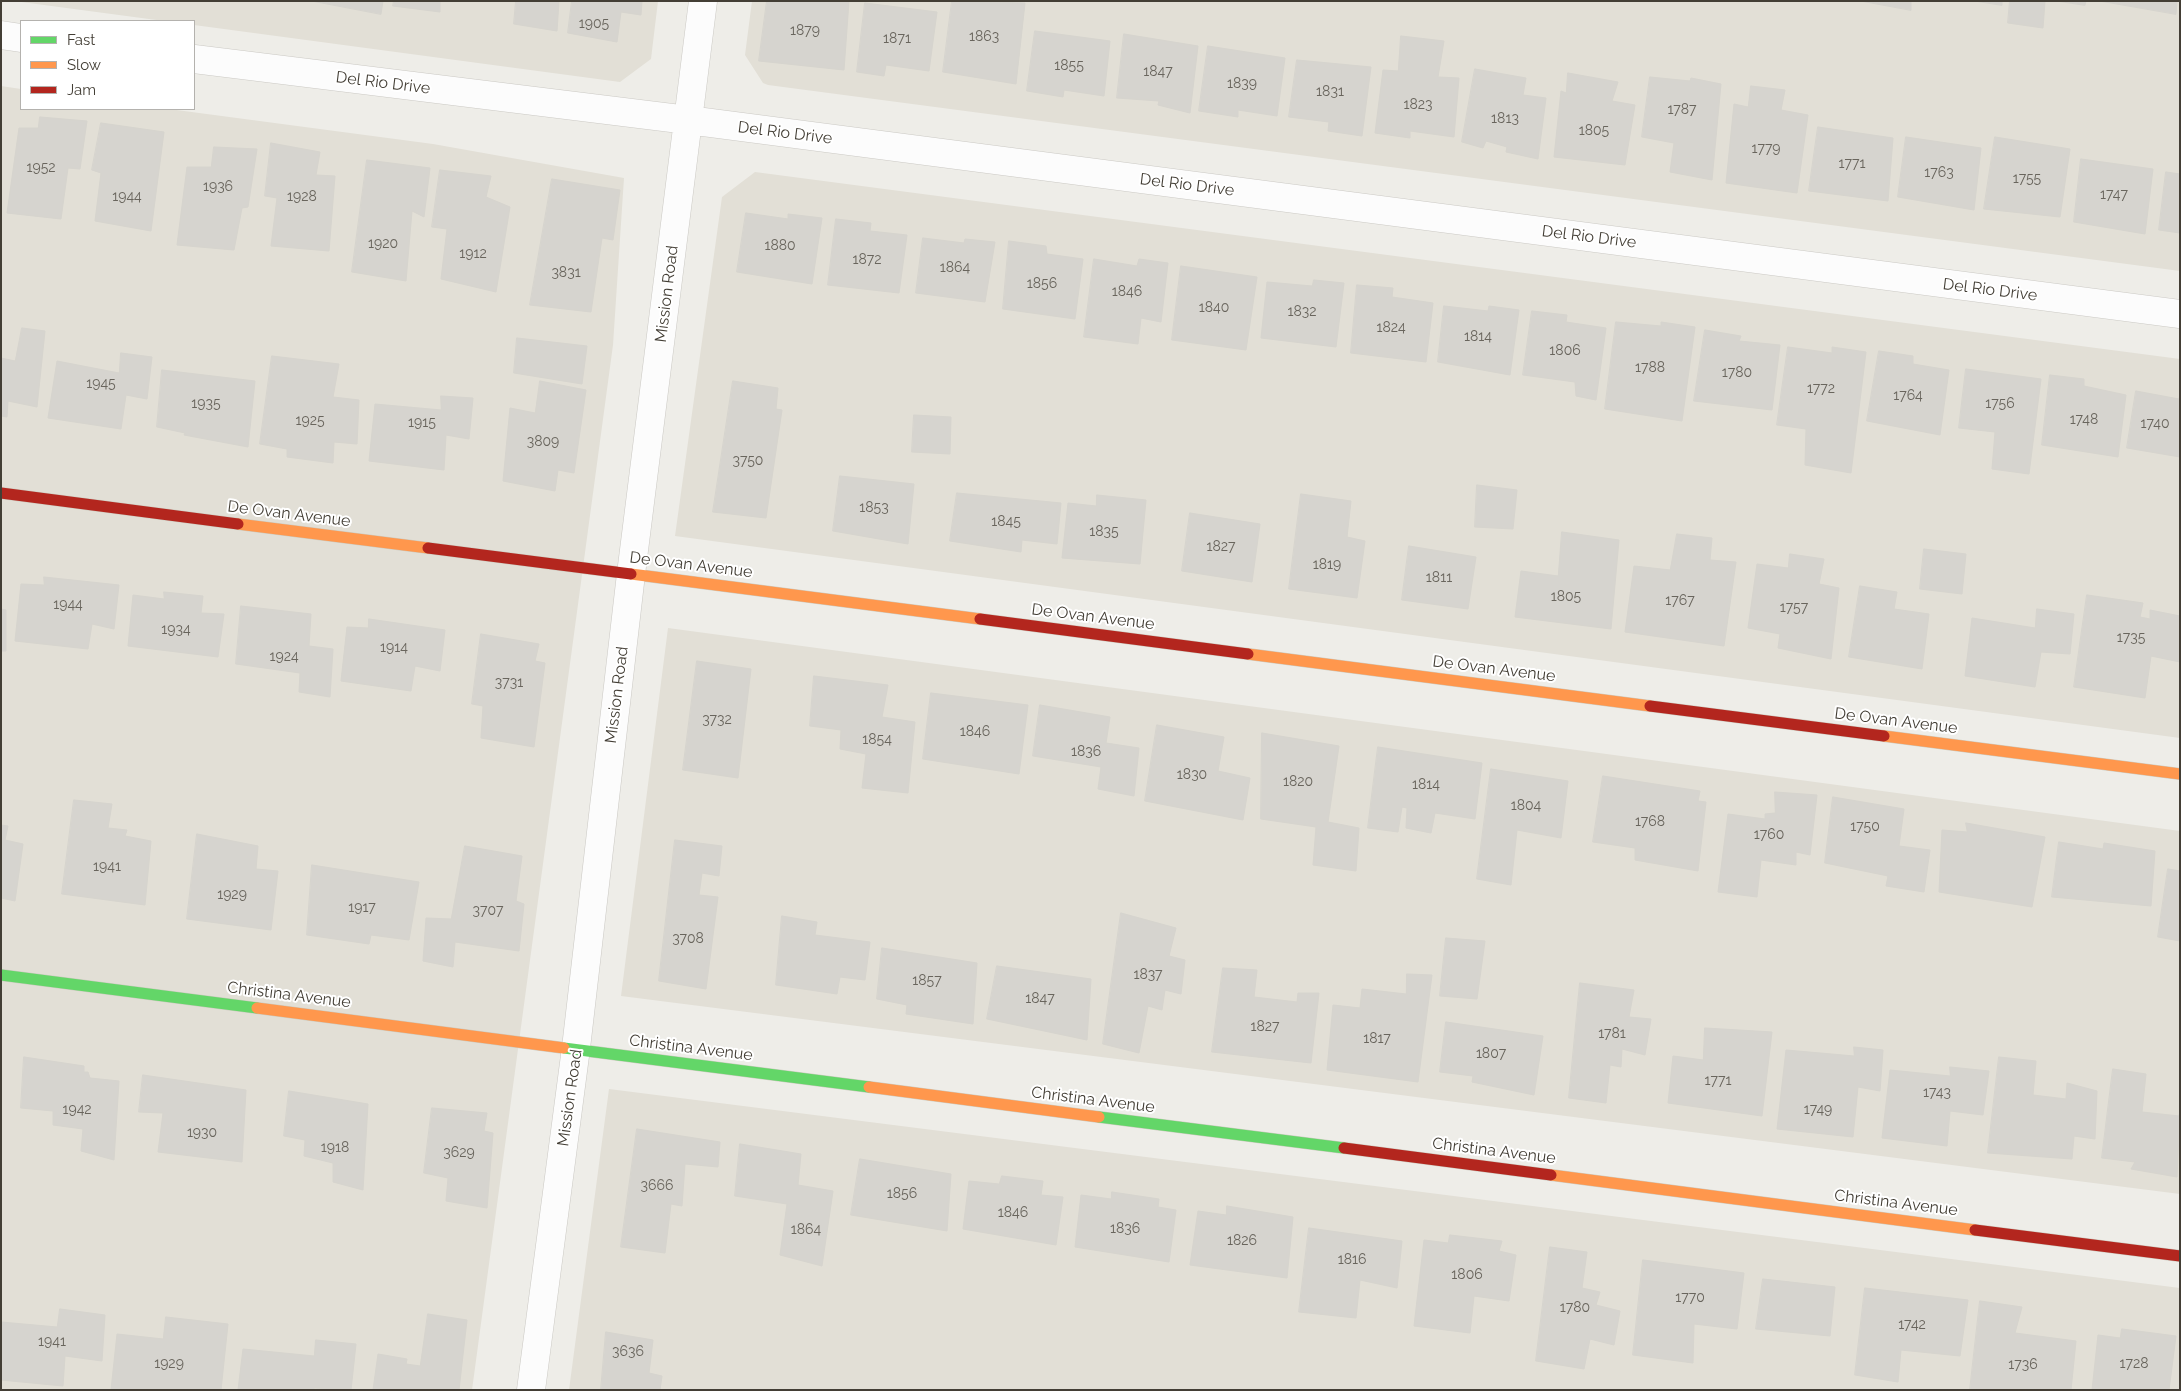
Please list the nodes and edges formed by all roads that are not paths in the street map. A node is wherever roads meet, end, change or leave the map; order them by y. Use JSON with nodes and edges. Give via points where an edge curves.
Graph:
{"nodes":[{"id":1,"x":703,"y":1,"type":"edge"},
{"id":2,"x":1,"y":35,"type":"edge"},
{"id":3,"x":20,"y":38,"type":"edge"},
{"id":4,"x":195,"y":59,"type":"edge"},
{"id":5,"x":688,"y":120,"type":"junction"},
{"id":6,"x":2180,"y":314,"type":"edge"},
{"id":7,"x":1,"y":493,"type":"edge"},
{"id":8,"x":631,"y":574,"type":"junction"},
{"id":9,"x":2180,"y":774,"type":"edge"},
{"id":10,"x":1,"y":975,"type":"edge"},
{"id":11,"x":576,"y":1048,"type":"junction"},
{"id":12,"x":2180,"y":1256,"type":"edge"},
{"id":13,"x":531,"y":1390,"type":"edge"}],
"edges":[{"from":1,"to":5,"type":"street","name":"Mission Road"},
{"from":2,"to":3,"type":"street"},
{"from":4,"to":5,"type":"street","name":"Del Rio Drive"},
{"from":5,"to":6,"type":"street","name":"Del Rio Drive"},
{"from":5,"to":8,"type":"street","name":"Mission Road"},
{"from":7,"to":8,"type":"street","name":"De Ovan Avenue"},
{"from":8,"to":9,"type":"street","name":"De Ovan Avenue"},
{"from":8,"to":11,"type":"street","name":"Mission Road"},
{"from":10,"to":11,"type":"street","name":"Christina Avenue"},
{"from":11,"to":12,"type":"street","name":"Christina Avenue"},
{"from":11,"to":13,"type":"street","name":"Mission Road"}]}
